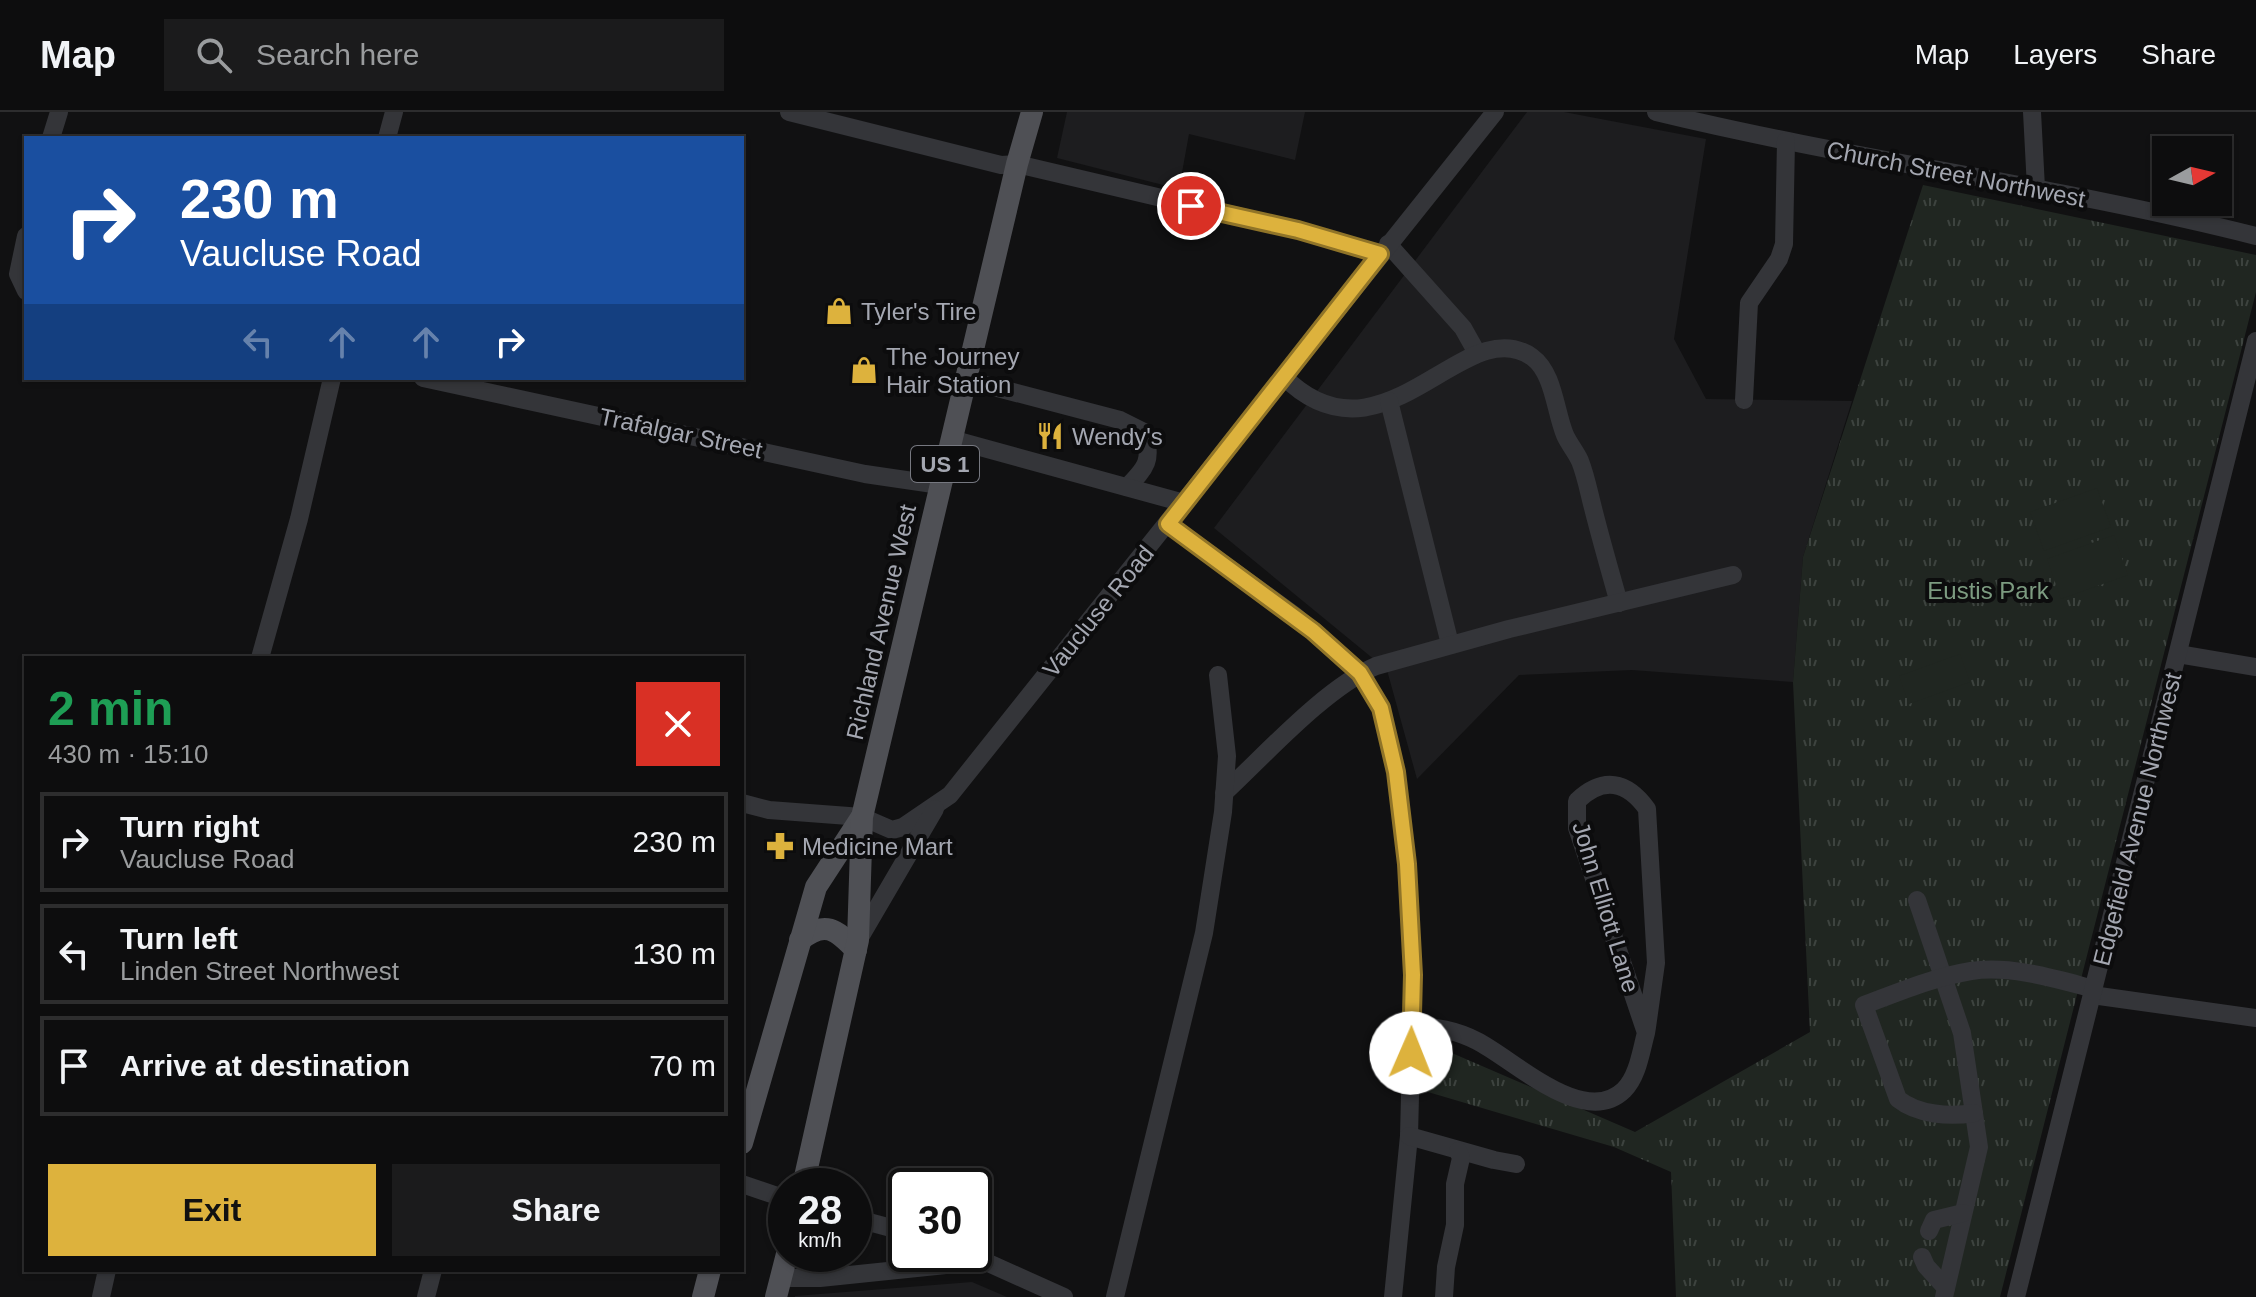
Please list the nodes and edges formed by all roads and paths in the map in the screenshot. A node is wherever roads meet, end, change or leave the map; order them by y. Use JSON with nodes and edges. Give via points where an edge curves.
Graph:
{"nodes":[{"id":1,"x":59,"y":112,"type":"edge"},
{"id":2,"x":394,"y":112,"type":"edge"},
{"id":3,"x":789,"y":112,"type":"edge"},
{"id":4,"x":1032,"y":112,"type":"edge"},
{"id":5,"x":1495,"y":112,"type":"edge"},
{"id":6,"x":1656,"y":112,"type":"edge"},
{"id":7,"x":2032,"y":112,"type":"edge"},
{"id":8,"x":52,"y":136,"type":"edge"},
{"id":9,"x":388,"y":136,"type":"edge"},
{"id":10,"x":1786,"y":141,"type":"junction"},
{"id":11,"x":1017,"y":164,"type":"junction"},
{"id":12,"x":2036,"y":188,"type":"junction"},
{"id":13,"x":2256,"y":236,"type":"edge"},
{"id":14,"x":24,"y":246,"type":"edge"},
{"id":15,"x":1384,"y":249,"type":"junction"},
{"id":16,"x":24,"y":287,"type":"edge"},
{"id":17,"x":2256,"y":341,"type":"edge"},
{"id":18,"x":1477,"y":353,"type":"junction"},
{"id":19,"x":1283,"y":376,"type":"junction"},
{"id":20,"x":329,"y":380,"type":"edge"},
{"id":21,"x":432,"y":380,"type":"edge"},
{"id":22,"x":967,"y":380,"type":"junction"},
{"id":23,"x":1744,"y":400,"type":"dead end"},
{"id":24,"x":1389,"y":401,"type":"junction"},
{"id":25,"x":951,"y":439,"type":"junction"},
{"id":26,"x":940,"y":485,"type":"junction"},
{"id":27,"x":1127,"y":487,"type":"junction"},
{"id":28,"x":1184,"y":503,"type":"junction"},
{"id":29,"x":1168,"y":524,"type":"junction"},
{"id":30,"x":1733,"y":575,"type":"dead end"},
{"id":31,"x":1619,"y":603,"type":"junction"},
{"id":32,"x":1450,"y":644,"type":"junction"},
{"id":33,"x":2178,"y":654,"type":"junction"},
{"id":34,"x":261,"y":656,"type":"edge"},
{"id":35,"x":2256,"y":667,"type":"edge"},
{"id":36,"x":1360,"y":673,"type":"junction"},
{"id":37,"x":1218,"y":675,"type":"dead end"},
{"id":38,"x":1224,"y":793,"type":"junction"},
{"id":39,"x":744,"y":804,"type":"edge"},
{"id":40,"x":936,"y":807,"type":"junction"},
{"id":41,"x":862,"y":817,"type":"junction"},
{"id":42,"x":1917,"y":900,"type":"dead end"},
{"id":43,"x":800,"y":940,"type":"junction"},
{"id":44,"x":857,"y":945,"type":"junction"},
{"id":45,"x":1945,"y":977,"type":"junction"},
{"id":46,"x":2093,"y":992,"type":"junction"},
{"id":47,"x":2256,"y":1018,"type":"edge"},
{"id":48,"x":1412,"y":1025,"type":"junction"},
{"id":49,"x":1646,"y":1033,"type":"junction"},
{"id":50,"x":1974,"y":1113,"type":"junction"},
{"id":51,"x":744,"y":1136,"type":"edge"},
{"id":52,"x":1409,"y":1136,"type":"junction"},
{"id":53,"x":1458,"y":1151,"type":"junction"},
{"id":54,"x":1516,"y":1164,"type":"dead end"},
{"id":55,"x":807,"y":1168,"type":"edge"},
{"id":56,"x":744,"y":1185,"type":"edge"},
{"id":57,"x":768,"y":1193,"type":"edge"},
{"id":58,"x":1963,"y":1213,"type":"junction"},
{"id":59,"x":1929,"y":1231,"type":"dead end"},
{"id":60,"x":1922,"y":1257,"type":"dead end"},
{"id":61,"x":992,"y":1265,"type":"edge"},
{"id":62,"x":888,"y":1269,"type":"edge"},
{"id":63,"x":107,"y":1272,"type":"edge"},
{"id":64,"x":432,"y":1272,"type":"edge"},
{"id":65,"x":709,"y":1272,"type":"edge"},
{"id":66,"x":779,"y":1288,"type":"edge"},
{"id":67,"x":1945,"y":1292,"type":"edge"},
{"id":68,"x":101,"y":1297,"type":"edge"},
{"id":69,"x":426,"y":1297,"type":"edge"},
{"id":70,"x":703,"y":1297,"type":"edge"},
{"id":71,"x":1064,"y":1297,"type":"edge"},
{"id":72,"x":1115,"y":1297,"type":"edge"},
{"id":73,"x":1393,"y":1297,"type":"edge"},
{"id":74,"x":1444,"y":1297,"type":"edge"},
{"id":75,"x":2016,"y":1297,"type":"edge"}],
"edges":[{"from":1,"to":8,"type":"street"},
{"from":2,"to":9,"type":"street"},
{"from":3,"to":11,"type":"street","via":[[1001,165]]},
{"from":4,"to":11,"type":"main road","name":"Richland Avenue West","number":"US 1"},
{"from":5,"to":15,"type":"street","name":"Vaucluse Road"},
{"from":6,"to":10,"type":"street","name":"Church Street Northwest"},
{"from":7,"to":12,"type":"street"},
{"from":10,"to":12,"type":"street","name":"Church Street Northwest"},
{"from":10,"to":23,"type":"street","via":[[1784,244],[1749,303]]},
{"from":11,"to":15,"type":"street"},
{"from":11,"to":22,"type":"main road","name":"Richland Avenue West","number":"US 1"},
{"from":12,"to":13,"type":"street","name":"Church Street Northwest"},
{"from":14,"to":16,"type":"street","via":[[18,274]]},
{"from":15,"to":18,"type":"street","via":[[1463,328]]},
{"from":15,"to":19,"type":"street","name":"Vaucluse Road"},
{"from":17,"to":33,"type":"street","name":"Edgefield Avenue Northwest"},
{"from":18,"to":24,"type":"street"},
{"from":18,"to":31,"type":"street","via":[[1503,347],[1532,357],[1545,373],[1580,461]]},
{"from":19,"to":24,"type":"street","via":[[1300,393],[1340,409],[1355,411]]},
{"from":19,"to":28,"type":"street","name":"Vaucluse Road"},
{"from":20,"to":34,"type":"street","via":[[299,519]]},
{"from":21,"to":26,"type":"street","name":"Trafalgar Street","via":[[865,474]]},
{"from":22,"to":25,"type":"main road","name":"Richland Avenue West","number":"US 1"},
{"from":22,"to":27,"type":"street","via":[[1120,420],[1144,432],[1149,447],[1146,469]]},
{"from":24,"to":32,"type":"street"},
{"from":25,"to":26,"type":"main road","name":"Richland Avenue West","number":"US 1"},
{"from":25,"to":27,"type":"street"},
{"from":26,"to":41,"type":"main road","name":"Richland Avenue West","number":"US 1"},
{"from":27,"to":28,"type":"street"},
{"from":28,"to":29,"type":"street","name":"Vaucluse Road"},
{"from":29,"to":36,"type":"street","via":[[1294,615]]},
{"from":29,"to":40,"type":"street","name":"Vaucluse Road"},
{"from":30,"to":31,"type":"street"},
{"from":31,"to":32,"type":"street"},
{"from":32,"to":36,"type":"street"},
{"from":33,"to":35,"type":"street"},
{"from":33,"to":46,"type":"street","name":"Edgefield Avenue Northwest"},
{"from":36,"to":38,"type":"street"},
{"from":36,"to":48,"type":"street","via":[[1381,708],[1396,772],[1412,920]]},
{"from":37,"to":38,"type":"street","via":[[1227,756]]},
{"from":38,"to":72,"type":"street","via":[[1204,933]]},
{"from":39,"to":41,"type":"street"},
{"from":40,"to":41,"type":"street","via":[[892,830]]},
{"from":40,"to":44,"type":"street"},
{"from":41,"to":43,"type":"main road","name":"Richland Avenue West","number":"US 1","via":[[816,887]]},
{"from":41,"to":44,"type":"main road","name":"Richland Avenue West","number":"US 1"},
{"from":42,"to":45,"type":"street"},
{"from":43,"to":44,"type":"main road","via":[[812,931],[830,929]]},
{"from":43,"to":51,"type":"main road","name":"Richland Avenue West","number":"US 1"},
{"from":44,"to":55,"type":"main road","name":"Richland Avenue West","number":"US 1"},
{"from":45,"to":46,"type":"street","via":[[1974,970],[2004,971],[2045,976]]},
{"from":45,"to":50,"type":"street","via":[[1962,1033]]},
{"from":45,"to":50,"type":"street","via":[[1864,1005],[1898,1099],[1906,1106],[1951,1117]]},
{"from":46,"to":47,"type":"street"},
{"from":46,"to":75,"type":"street","name":"Edgefield Avenue Northwest"},
{"from":48,"to":49,"type":"street","name":"John Elliott Lane","via":[[1466,1035],[1560,1093],[1596,1101],[1612,1099],[1625,1089]]},
{"from":48,"to":52,"type":"street"},
{"from":49,"to":49,"type":"street","name":"John Elliott Lane","via":[[1656,963],[1647,809],[1637,795],[1604,785],[1577,801],[1577,828]]},
{"from":50,"to":58,"type":"street","via":[[1979,1147]]},
{"from":52,"to":53,"type":"street"},
{"from":52,"to":73,"type":"street"},
{"from":53,"to":54,"type":"street"},
{"from":53,"to":74,"type":"street","via":[[1455,1225]]},
{"from":56,"to":57,"type":"street"},
{"from":58,"to":59,"type":"street","via":[[1934,1220]]},
{"from":58,"to":67,"type":"street"},
{"from":60,"to":67,"type":"street"},
{"from":61,"to":71,"type":"street"},
{"from":62,"to":66,"type":"street"},
{"from":63,"to":68,"type":"street"},
{"from":64,"to":69,"type":"street"},
{"from":65,"to":70,"type":"main road"}]}
